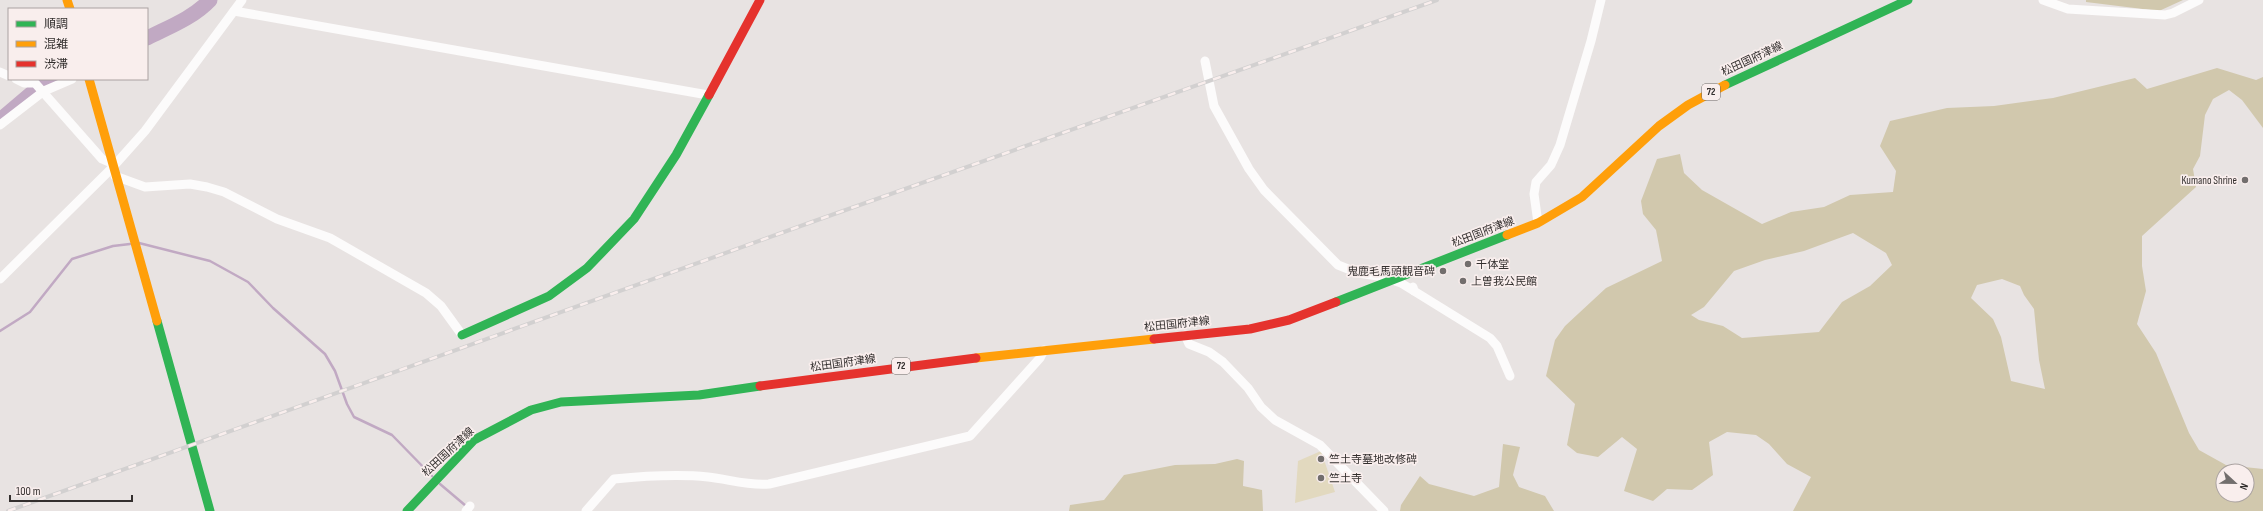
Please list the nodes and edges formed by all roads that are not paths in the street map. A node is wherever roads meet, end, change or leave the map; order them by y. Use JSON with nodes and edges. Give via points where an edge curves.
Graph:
{"nodes":[{"id":1,"x":242,"y":0,"type":"edge"},
{"id":2,"x":760,"y":0,"type":"edge"},
{"id":3,"x":1601,"y":0,"type":"edge"},
{"id":4,"x":1908,"y":0,"type":"edge"},
{"id":5,"x":2043,"y":0,"type":"edge"},
{"id":6,"x":2199,"y":0,"type":"edge"},
{"id":7,"x":234,"y":11,"type":"junction"},
{"id":8,"x":1205,"y":61,"type":"dead end"},
{"id":9,"x":19,"y":80,"type":"edge"},
{"id":10,"x":68,"y":80,"type":"edge"},
{"id":11,"x":89,"y":80,"type":"edge"},
{"id":12,"x":40,"y":88,"type":"junction"},
{"id":13,"x":708,"y":96,"type":"junction"},
{"id":14,"x":0,"y":125,"type":"edge"},
{"id":15,"x":113,"y":169,"type":"junction"},
{"id":16,"x":1538,"y":223,"type":"junction"},
{"id":17,"x":1358,"y":273,"type":"junction"},
{"id":18,"x":1408,"y":275,"type":"junction"},
{"id":19,"x":0,"y":279,"type":"edge"},
{"id":20,"x":1414,"y":291,"type":"junction"},
{"id":21,"x":1358,"y":294,"type":"junction"},
{"id":22,"x":462,"y":335,"type":"joint"},
{"id":23,"x":1185,"y":335,"type":"junction"},
{"id":24,"x":1044,"y":350,"type":"junction"},
{"id":25,"x":1510,"y":376,"type":"dead end"},
{"id":26,"x":210,"y":511,"type":"edge"},
{"id":27,"x":407,"y":511,"type":"edge"},
{"id":28,"x":586,"y":511,"type":"edge"},
{"id":29,"x":1384,"y":511,"type":"edge"}],
"edges":[{"from":1,"to":7,"type":"street"},
{"from":2,"to":13,"type":"main road"},
{"from":3,"to":16,"type":"street","via":[[1560,145],[1551,165],[1536,182],[1534,194]]},
{"from":4,"to":16,"type":"main road","name":"松田国府津線","number":"72","via":[[1733,80],[1688,105],[1659,126],[1582,197]]},
{"from":5,"to":6,"type":"street","via":[[2068,9],[2165,15]]},
{"from":7,"to":13,"type":"street"},
{"from":7,"to":15,"type":"street","via":[[145,131]]},
{"from":8,"to":17,"type":"street","via":[[1214,106],[1249,169],[1264,190],[1338,265]]},
{"from":9,"to":12,"type":"street"},
{"from":10,"to":12,"type":"street"},
{"from":11,"to":15,"type":"main road"},
{"from":12,"to":14,"type":"street"},
{"from":12,"to":15,"type":"street"},
{"from":13,"to":22,"type":"main road","via":[[676,155],[634,219],[587,268],[549,296]]},
{"from":15,"to":19,"type":"street"},
{"from":15,"to":22,"type":"street","via":[[144,187],[190,184],[224,192],[278,219],[330,238],[426,293],[441,306]]},
{"from":15,"to":26,"type":"main road"},
{"from":16,"to":18,"type":"main road","name":"松田国府津線","number":"72"},
{"from":17,"to":20,"type":"street","via":[[1384,277]]},
{"from":17,"to":21,"type":"street"},
{"from":18,"to":20,"type":"street"},
{"from":18,"to":21,"type":"main road","name":"松田国府津線","number":"72"},
{"from":20,"to":25,"type":"street","via":[[1490,338],[1497,346]]},
{"from":21,"to":23,"type":"main road","name":"松田国府津線","number":"72","via":[[1289,320],[1250,329]]},
{"from":23,"to":24,"type":"main road","name":"松田国府津線","number":"72"},
{"from":23,"to":29,"type":"street","via":[[1189,344],[1209,352],[1223,362],[1275,420],[1320,444]]},
{"from":24,"to":27,"type":"main road","name":"松田国府津線","number":"72","via":[[912,365],[698,395],[561,402],[531,410],[474,440]]},
{"from":24,"to":28,"type":"street","via":[[970,436],[769,484],[757,485],[707,477],[614,479]]}]}
